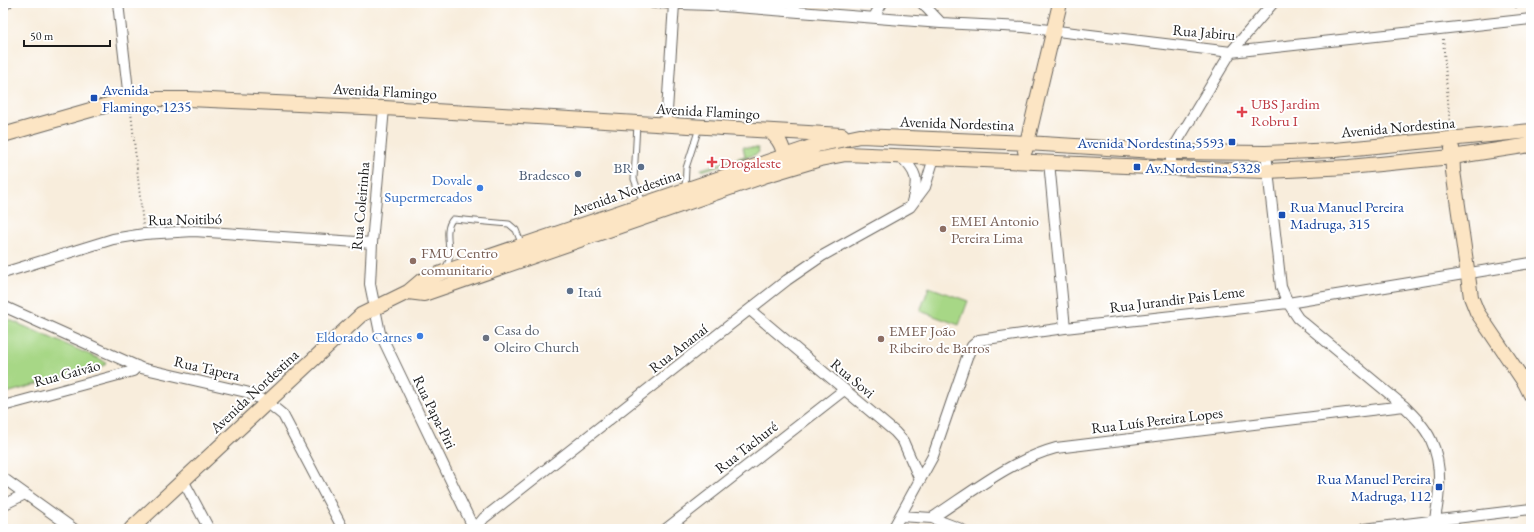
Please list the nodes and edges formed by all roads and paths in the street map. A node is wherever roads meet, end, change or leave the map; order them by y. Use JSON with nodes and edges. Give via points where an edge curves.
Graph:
{"nodes":[{"id":1,"x":7,"y":3,"type":"edge"},
{"id":2,"x":118,"y":3,"type":"edge"},
{"id":3,"x":653,"y":3,"type":"edge"},
{"id":4,"x":882,"y":3,"type":"edge"},
{"id":5,"x":922,"y":3,"type":"edge"},
{"id":6,"x":1060,"y":3,"type":"edge"},
{"id":7,"x":1273,"y":3,"type":"edge"},
{"id":8,"x":674,"y":4,"type":"junction"},
{"id":9,"x":3,"y":5,"type":"edge"},
{"id":10,"x":874,"y":17,"type":"junction"},
{"id":11,"x":1531,"y":19,"type":"edge"},
{"id":12,"x":941,"y":23,"type":"junction"},
{"id":13,"x":1054,"y":30,"type":"junction"},
{"id":14,"x":1442,"y":30,"type":"junction"},
{"id":15,"x":1231,"y":52,"type":"junction"},
{"id":16,"x":129,"y":99,"type":"junction"},
{"id":17,"x":384,"y":108,"type":"junction"},
{"id":18,"x":637,"y":124,"type":"junction"},
{"id":19,"x":666,"y":126,"type":"junction"},
{"id":20,"x":699,"y":128,"type":"junction"},
{"id":21,"x":769,"y":131,"type":"junction"},
{"id":22,"x":1531,"y":132,"type":"edge"},
{"id":23,"x":3,"y":135,"type":"edge"},
{"id":24,"x":860,"y":136,"type":"junction"},
{"id":25,"x":1451,"y":139,"type":"junction"},
{"id":26,"x":1027,"y":143,"type":"junction"},
{"id":27,"x":1531,"y":145,"type":"edge"},
{"id":28,"x":1171,"y":152,"type":"junction"},
{"id":29,"x":1266,"y":153,"type":"junction"},
{"id":30,"x":900,"y":156,"type":"junction"},
{"id":31,"x":1452,"y":157,"type":"junction"},
{"id":32,"x":934,"y":158,"type":"junction"},
{"id":33,"x":787,"y":162,"type":"junction"},
{"id":34,"x":1023,"y":162,"type":"junction"},
{"id":35,"x":1049,"y":162,"type":"junction"},
{"id":36,"x":1170,"y":168,"type":"junction"},
{"id":37,"x":1266,"y":171,"type":"junction"},
{"id":38,"x":685,"y":190,"type":"junction"},
{"id":39,"x":643,"y":204,"type":"junction"},
{"id":40,"x":910,"y":207,"type":"junction"},
{"id":41,"x":144,"y":234,"type":"junction"},
{"id":42,"x":372,"y":243,"type":"junction"},
{"id":43,"x":522,"y":246,"type":"junction"},
{"id":44,"x":1531,"y":264,"type":"edge"},
{"id":45,"x":444,"y":272,"type":"junction"},
{"id":46,"x":3,"y":273,"type":"edge"},
{"id":47,"x":1467,"y":274,"type":"junction"},
{"id":48,"x":408,"y":292,"type":"junction"},
{"id":49,"x":1288,"y":303,"type":"junction"},
{"id":50,"x":3,"y":306,"type":"edge"},
{"id":51,"x":374,"y":307,"type":"junction"},
{"id":52,"x":750,"y":310,"type":"junction"},
{"id":53,"x":1065,"y":328,"type":"junction"},
{"id":54,"x":137,"y":366,"type":"junction"},
{"id":55,"x":844,"y":390,"type":"junction"},
{"id":56,"x":1531,"y":395,"type":"edge"},
{"id":57,"x":267,"y":402,"type":"junction"},
{"id":58,"x":3,"y":406,"type":"edge"},
{"id":59,"x":1404,"y":406,"type":"junction"},
{"id":60,"x":3,"y":478,"type":"edge"},
{"id":61,"x":183,"y":480,"type":"junction"},
{"id":62,"x":920,"y":480,"type":"junction"},
{"id":63,"x":25,"y":494,"type":"junction"},
{"id":64,"x":3,"y":505,"type":"edge"},
{"id":65,"x":1531,"y":509,"type":"edge"},
{"id":66,"x":900,"y":516,"type":"junction"},
{"id":67,"x":932,"y":518,"type":"junction"},
{"id":68,"x":1434,"y":524,"type":"edge"},
{"id":69,"x":74,"y":529,"type":"edge"},
{"id":70,"x":131,"y":529,"type":"edge"},
{"id":71,"x":208,"y":529,"type":"edge"},
{"id":72,"x":343,"y":529,"type":"edge"},
{"id":73,"x":475,"y":529,"type":"edge"},
{"id":74,"x":666,"y":529,"type":"edge"},
{"id":75,"x":894,"y":529,"type":"edge"},
{"id":76,"x":960,"y":529,"type":"edge"},
{"id":77,"x":1364,"y":529,"type":"edge"}],
"edges":[{"from":1,"to":9,"type":"street"},
{"from":2,"to":16,"type":"street"},
{"from":3,"to":8,"type":"street","name":"Rua Jabiru"},
{"from":4,"to":10,"type":"street"},
{"from":5,"to":12,"type":"street"},
{"from":6,"to":13,"type":"main road"},
{"from":7,"to":15,"type":"street"},
{"from":8,"to":10,"type":"street","name":"Rua Jabiru"},
{"from":8,"to":19,"type":"street"},
{"from":10,"to":12,"type":"street","name":"Rua Jabiru"},
{"from":11,"to":14,"type":"street","name":"Rua Jabiru"},
{"from":12,"to":13,"type":"street","name":"Rua Jabiru"},
{"from":13,"to":15,"type":"street","name":"Rua Jabiru"},
{"from":13,"to":26,"type":"main road"},
{"from":14,"to":15,"type":"street","name":"Rua Jabiru"},
{"from":14,"to":25,"type":"path"},
{"from":15,"to":28,"type":"street"},
{"from":16,"to":17,"type":"main road","name":"Avenida Flamingo","via":[[188,99]]},
{"from":16,"to":23,"type":"main road","name":"Avenida Flamingo"},
{"from":16,"to":41,"type":"path"},
{"from":17,"to":18,"type":"main road","name":"Avenida Flamingo"},
{"from":17,"to":42,"type":"street","name":"Rua Coleirinha"},
{"from":18,"to":19,"type":"main road","name":"Avenida Flamingo"},
{"from":18,"to":39,"type":"lane","via":[[634,179]]},
{"from":19,"to":20,"type":"main road","name":"Avenida Flamingo"},
{"from":20,"to":21,"type":"main road","name":"Avenida Flamingo"},
{"from":20,"to":38,"type":"lane","via":[[686,168]]},
{"from":21,"to":24,"type":"main road","name":"Avenida Flamingo"},
{"from":21,"to":33,"type":"main road","name":"Avenida Flamingo","via":[[777,136],[782,144]]},
{"from":22,"to":25,"type":"main road","name":"Avenida Nordestina"},
{"from":24,"to":26,"type":"main road","name":"Avenida Nordestina"},
{"from":24,"to":33,"type":"main road","name":"Avenida Nordestina","via":[[817,145]]},
{"from":25,"to":29,"type":"main road","name":"Avenida Nordestina","via":[[1335,150]]},
{"from":25,"to":31,"type":"main road"},
{"from":26,"to":28,"type":"main road","name":"Avenida Nordestina"},
{"from":26,"to":34,"type":"main road"},
{"from":27,"to":31,"type":"main road","name":"Avenida Nordestina"},
{"from":28,"to":29,"type":"main road","name":"Avenida Nordestina"},
{"from":28,"to":36,"type":"street"},
{"from":29,"to":37,"type":"street"},
{"from":30,"to":32,"type":"main road","name":"Avenida Nordestina"},
{"from":30,"to":33,"type":"main road","name":"Avenida Nordestina","via":[[846,154]]},
{"from":30,"to":40,"type":"street","via":[[912,167],[916,176]]},
{"from":31,"to":37,"type":"main road","name":"Avenida Nordestina","via":[[1349,167]]},
{"from":31,"to":47,"type":"main road"},
{"from":32,"to":34,"type":"main road","name":"Avenida Nordestina"},
{"from":32,"to":40,"type":"street","name":"Rua Ananaí","via":[[925,187]]},
{"from":33,"to":38,"type":"main road","name":"Avenida Nordestina"},
{"from":33,"to":48,"type":"main road","name":"Avenida Nordestina","via":[[424,294]]},
{"from":34,"to":35,"type":"main road","name":"Avenida Nordestina"},
{"from":35,"to":36,"type":"main road","name":"Avenida Nordestina"},
{"from":35,"to":53,"type":"street"},
{"from":36,"to":37,"type":"main road","name":"Avenida Nordestina"},
{"from":37,"to":49,"type":"street","via":[[1281,287]]},
{"from":38,"to":39,"type":"main road","name":"Avenida Nordestina"},
{"from":39,"to":43,"type":"main road","name":"Avenida Nordestina"},
{"from":40,"to":52,"type":"street","name":"Rua Ananaí","via":[[822,256]]},
{"from":41,"to":42,"type":"street","name":"Rua Noitibó","via":[[194,231]]},
{"from":41,"to":46,"type":"street","name":"Rua Noitibó","via":[[112,239]]},
{"from":42,"to":51,"type":"street","name":"Rua Coleirinha","via":[[370,284]]},
{"from":43,"to":45,"type":"main road","name":"Avenida Nordestina"},
{"from":43,"to":45,"type":"lane","via":[[516,230],[509,224],[453,220],[448,229],[449,260]]},
{"from":44,"to":47,"type":"street","name":"Rua Jurandir Pais Leme"},
{"from":45,"to":48,"type":"main road","name":"Avenida Nordestina","via":[[421,281]]},
{"from":47,"to":49,"type":"street","name":"Rua Jurandir Pais Leme"},
{"from":47,"to":56,"type":"main road","via":[[1477,312]]},
{"from":48,"to":51,"type":"main road","name":"Avenida Nordestina"},
{"from":49,"to":53,"type":"street","name":"Rua Jurandir Pais Leme"},
{"from":49,"to":59,"type":"street","via":[[1298,318]]},
{"from":50,"to":54,"type":"street","name":"Rua Tapera"},
{"from":51,"to":57,"type":"main road","name":"Avenida Nordestina","via":[[361,314]]},
{"from":51,"to":73,"type":"street","name":"Rua Papa-Piri","via":[[380,333]]},
{"from":52,"to":55,"type":"street","name":"Rua Sovi"},
{"from":52,"to":73,"type":"street","name":"Rua Ananaí","via":[[484,518]]},
{"from":53,"to":62,"type":"street","name":"Rua Jurandir Pais Leme","via":[[983,339],[972,346],[933,456]]},
{"from":54,"to":57,"type":"street","name":"Rua Tapera","via":[[246,392]]},
{"from":54,"to":58,"type":"street","name":"Rua Gaivão","via":[[134,371]]},
{"from":55,"to":62,"type":"street","name":"Rua Sovi","via":[[896,432],[903,441]]},
{"from":55,"to":74,"type":"street","name":"Rua Tachuré"},
{"from":57,"to":61,"type":"main road","name":"Avenida Nordestina"},
{"from":57,"to":72,"type":"street","name":"Rua Tapera","via":[[283,415]]},
{"from":59,"to":67,"type":"street","name":"Rua Luís Pereira Lopes","via":[[1056,448],[1019,462]]},
{"from":59,"to":68,"type":"street","via":[[1431,439],[1437,455],[1438,503]]},
{"from":60,"to":63,"type":"street"},
{"from":61,"to":70,"type":"main road","name":"Avenida Nordestina"},
{"from":61,"to":71,"type":"street"},
{"from":62,"to":66,"type":"street","name":"Rua Jurandir Pais Leme"},
{"from":63,"to":64,"type":"street"},
{"from":63,"to":69,"type":"street"},
{"from":65,"to":68,"type":"street"},
{"from":66,"to":67,"type":"street"},
{"from":66,"to":75,"type":"street","name":"Rua Jurandir Pais Leme"},
{"from":67,"to":76,"type":"street"},
{"from":68,"to":77,"type":"street"}]}
